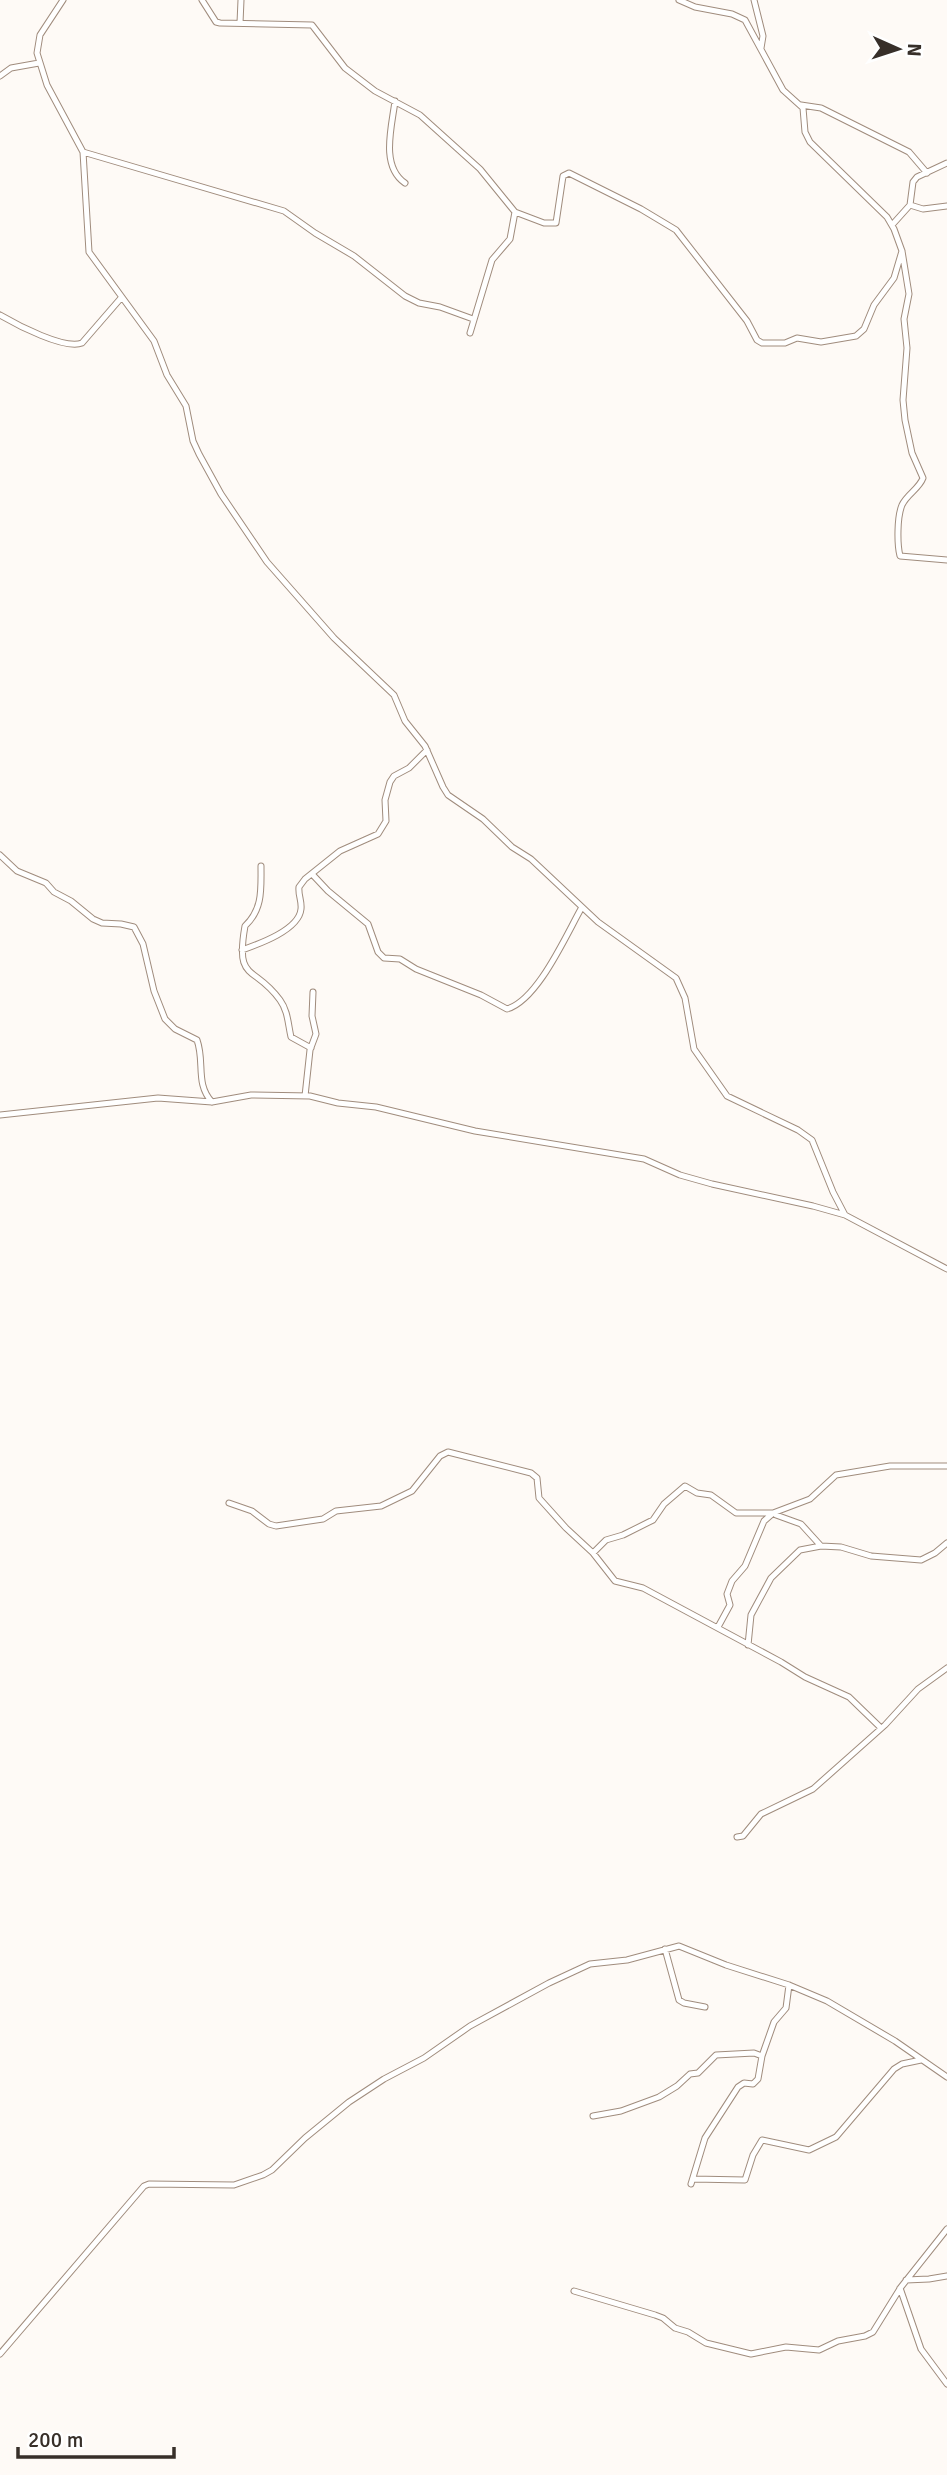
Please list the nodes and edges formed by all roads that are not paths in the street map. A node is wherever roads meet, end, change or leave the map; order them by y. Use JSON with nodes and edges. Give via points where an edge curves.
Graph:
{"nodes":[{"id":1,"x":62,"y":0,"type":"edge"},
{"id":2,"x":202,"y":0,"type":"edge"},
{"id":3,"x":242,"y":0,"type":"edge"},
{"id":4,"x":679,"y":0,"type":"edge"},
{"id":5,"x":754,"y":0,"type":"edge"},
{"id":6,"x":240,"y":23,"type":"junction"},
{"id":7,"x":761,"y":48,"type":"junction"},
{"id":8,"x":39,"y":63,"type":"junction"},
{"id":9,"x":0,"y":76,"type":"edge"},
{"id":10,"x":395,"y":101,"type":"junction"},
{"id":11,"x":801,"y":104,"type":"junction"},
{"id":12,"x":83,"y":152,"type":"junction"},
{"id":13,"x":947,"y":163,"type":"edge"},
{"id":14,"x":927,"y":173,"type":"junction"},
{"id":15,"x":405,"y":183,"type":"dead end"},
{"id":16,"x":910,"y":205,"type":"junction"},
{"id":17,"x":947,"y":205,"type":"edge"},
{"id":18,"x":515,"y":212,"type":"junction"},
{"id":19,"x":892,"y":225,"type":"junction"},
{"id":20,"x":902,"y":251,"type":"junction"},
{"id":21,"x":121,"y":298,"type":"junction"},
{"id":22,"x":0,"y":315,"type":"edge"},
{"id":23,"x":473,"y":319,"type":"junction"},
{"id":24,"x":470,"y":332,"type":"dead end"},
{"id":25,"x":947,"y":560,"type":"edge"},
{"id":26,"x":427,"y":750,"type":"junction"},
{"id":27,"x":0,"y":855,"type":"edge"},
{"id":28,"x":261,"y":866,"type":"dead end"},
{"id":29,"x":312,"y":874,"type":"junction"},
{"id":30,"x":582,"y":907,"type":"junction"},
{"id":31,"x":242,"y":950,"type":"junction"},
{"id":32,"x":313,"y":992,"type":"dead end"},
{"id":33,"x":311,"y":1048,"type":"junction"},
{"id":34,"x":306,"y":1096,"type":"junction"},
{"id":35,"x":212,"y":1102,"type":"junction"},
{"id":36,"x":0,"y":1115,"type":"edge"},
{"id":37,"x":845,"y":1215,"type":"junction"},
{"id":38,"x":947,"y":1269,"type":"edge"},
{"id":39,"x":947,"y":1466,"type":"edge"},
{"id":40,"x":229,"y":1503,"type":"dead end"},
{"id":41,"x":772,"y":1514,"type":"junction"},
{"id":42,"x":947,"y":1543,"type":"edge"},
{"id":43,"x":821,"y":1546,"type":"junction"},
{"id":44,"x":593,"y":1553,"type":"junction"},
{"id":45,"x":718,"y":1627,"type":"junction"},
{"id":46,"x":748,"y":1645,"type":"junction"},
{"id":47,"x":947,"y":1668,"type":"edge"},
{"id":48,"x":881,"y":1728,"type":"junction"},
{"id":49,"x":737,"y":1837,"type":"dead end"},
{"id":50,"x":665,"y":1950,"type":"junction"},
{"id":51,"x":789,"y":1985,"type":"junction"},
{"id":52,"x":705,"y":2007,"type":"dead end"},
{"id":53,"x":762,"y":2056,"type":"junction"},
{"id":54,"x":921,"y":2060,"type":"junction"},
{"id":55,"x":947,"y":2077,"type":"edge"},
{"id":56,"x":593,"y":2116,"type":"dead end"},
{"id":57,"x":947,"y":2229,"type":"edge"},
{"id":58,"x":947,"y":2276,"type":"edge"},
{"id":59,"x":906,"y":2280,"type":"junction"},
{"id":60,"x":900,"y":2288,"type":"junction"},
{"id":61,"x":574,"y":2291,"type":"dead end"},
{"id":62,"x":0,"y":2354,"type":"edge"},
{"id":63,"x":947,"y":2384,"type":"edge"}],
"edges":[{"from":1,"to":8,"type":"street","via":[[40,35]]},
{"from":2,"to":6,"type":"street","via":[[216,22]]},
{"from":3,"to":6,"type":"street"},
{"from":4,"to":7,"type":"street","via":[[740,16]]},
{"from":5,"to":7,"type":"street"},
{"from":6,"to":10,"type":"street","via":[[312,24],[345,68]]},
{"from":7,"to":11,"type":"street","via":[[783,90]]},
{"from":8,"to":9,"type":"street","via":[[10,68]]},
{"from":8,"to":12,"type":"street"},
{"from":10,"to":15,"type":"street","via":[[390,159],[396,176]]},
{"from":10,"to":18,"type":"street","via":[[420,115],[470,159]]},
{"from":11,"to":14,"type":"street","via":[[821,108],[909,152]]},
{"from":11,"to":19,"type":"street","via":[[810,142]]},
{"from":12,"to":21,"type":"street","via":[[88,247]]},
{"from":12,"to":23,"type":"street","via":[[284,211],[350,253],[398,292]]},
{"from":13,"to":14,"type":"street"},
{"from":14,"to":16,"type":"street","via":[[914,180]]},
{"from":16,"to":17,"type":"street","via":[[923,209]]},
{"from":16,"to":19,"type":"street"},
{"from":18,"to":20,"type":"street","via":[[556,223],[566,173],[640,209],[681,235],[762,343],[856,336],[894,278]]},
{"from":18,"to":23,"type":"street","via":[[510,239],[494,257]]},
{"from":19,"to":20,"type":"street"},
{"from":20,"to":25,"type":"street","via":[[909,294],[904,319],[903,400],[912,453],[923,478],[901,507],[899,554]]},
{"from":21,"to":22,"type":"street","via":[[82,343],[75,345]]},
{"from":21,"to":26,"type":"street","via":[[153,341],[186,406],[199,454],[263,557],[334,638],[394,695],[405,721]]},
{"from":23,"to":24,"type":"street"},
{"from":26,"to":29,"type":"street","via":[[390,782],[386,821],[378,834],[340,850]]},
{"from":26,"to":30,"type":"street","via":[[449,794],[531,859]]},
{"from":27,"to":35,"type":"street","via":[[17,871],[46,883],[93,919],[136,930],[165,1019],[197,1040],[201,1080]]},
{"from":28,"to":31,"type":"street","via":[[260,902],[245,926]]},
{"from":29,"to":30,"type":"street","via":[[368,925],[384,958],[400,959],[507,1009],[536,985]]},
{"from":29,"to":31,"type":"street","via":[[299,887],[301,908],[294,923]]},
{"from":30,"to":37,"type":"street","via":[[676,978],[685,998],[694,1049],[720,1090],[811,1140]]},
{"from":31,"to":33,"type":"street","via":[[248,971],[283,1005],[291,1037]]},
{"from":32,"to":33,"type":"street","via":[[316,1034]]},
{"from":33,"to":34,"type":"street"},
{"from":34,"to":35,"type":"street","via":[[251,1095]]},
{"from":34,"to":37,"type":"street","via":[[475,1131],[638,1157],[712,1184]]},
{"from":35,"to":36,"type":"street","via":[[158,1098]]},
{"from":37,"to":38,"type":"street"},
{"from":39,"to":41,"type":"street","via":[[890,1466],[836,1475],[810,1499]]},
{"from":40,"to":44,"type":"street","via":[[276,1526],[381,1506],[412,1491],[440,1456],[450,1452],[534,1473],[539,1498]]},
{"from":41,"to":43,"type":"street","via":[[801,1524]]},
{"from":41,"to":44,"type":"street","via":[[736,1513],[711,1495],[685,1486],[653,1520],[606,1540]]},
{"from":41,"to":45,"type":"street","via":[[732,1581],[727,1594],[730,1605]]},
{"from":42,"to":43,"type":"street","via":[[921,1560]]},
{"from":43,"to":46,"type":"street","via":[[800,1550],[771,1578],[751,1615]]},
{"from":44,"to":45,"type":"street","via":[[614,1581],[643,1588]]},
{"from":45,"to":46,"type":"street"},
{"from":46,"to":48,"type":"street","via":[[849,1697]]},
{"from":47,"to":48,"type":"street","via":[[918,1689]]},
{"from":48,"to":49,"type":"street","via":[[813,1789],[765,1812]]},
{"from":50,"to":51,"type":"street","via":[[687,1947]]},
{"from":50,"to":52,"type":"street","via":[[678,2000]]},
{"from":50,"to":62,"type":"street","via":[[590,1964],[470,2026],[343,2107],[263,2175],[234,2185],[144,2186]]},
{"from":51,"to":53,"type":"street","via":[[786,2008],[774,2022]]},
{"from":51,"to":54,"type":"street","via":[[851,2014]]},
{"from":53,"to":54,"type":"street","via":[[757,2080],[738,2087],[702,2143],[692,2182],[745,2180],[761,2140],[808,2150],[836,2137],[894,2069]]},
{"from":53,"to":56,"type":"street","via":[[716,2055],[698,2073],[659,2097]]},
{"from":54,"to":55,"type":"street"},
{"from":57,"to":59,"type":"street"},
{"from":58,"to":59,"type":"street"},
{"from":59,"to":60,"type":"street"},
{"from":60,"to":61,"type":"street","via":[[867,2336],[819,2350],[786,2347],[754,2354],[706,2343],[655,2315]]},
{"from":60,"to":63,"type":"street","via":[[921,2348]]}]}
